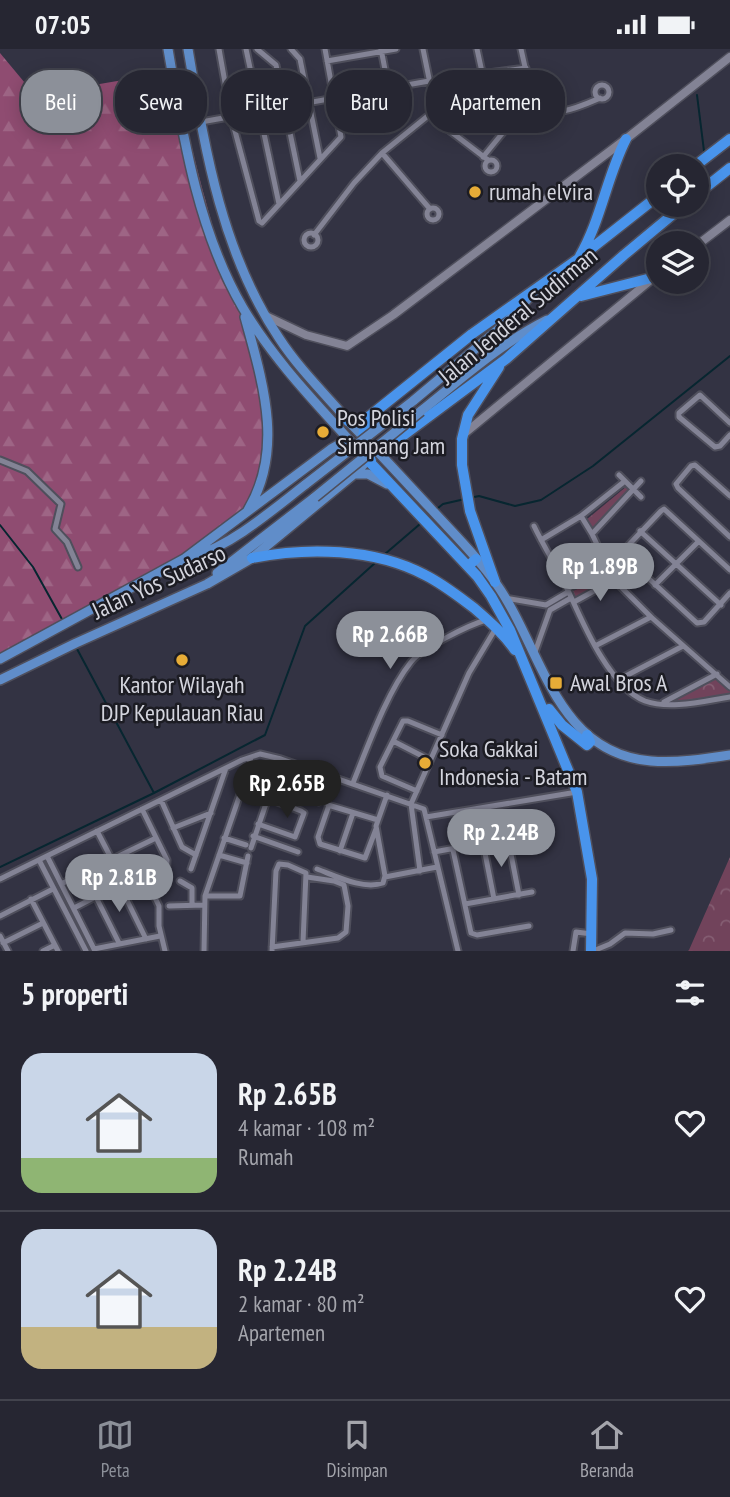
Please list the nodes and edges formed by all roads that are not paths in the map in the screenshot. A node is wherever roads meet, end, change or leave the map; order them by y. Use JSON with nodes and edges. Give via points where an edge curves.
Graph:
{"nodes":[{"id":1,"x":168,"y":49,"type":"edge"},
{"id":2,"x":188,"y":49,"type":"edge"},
{"id":3,"x":219,"y":49,"type":"edge"},
{"id":4,"x":246,"y":49,"type":"edge"},
{"id":5,"x":257,"y":49,"type":"edge"},
{"id":6,"x":291,"y":49,"type":"edge"},
{"id":7,"x":325,"y":49,"type":"edge"},
{"id":8,"x":396,"y":49,"type":"edge"},
{"id":9,"x":423,"y":49,"type":"edge"},
{"id":10,"x":477,"y":49,"type":"edge"},
{"id":11,"x":521,"y":49,"type":"edge"},
{"id":12,"x":382,"y":50,"type":"edge"},
{"id":13,"x":364,"y":52,"type":"edge"},
{"id":14,"x":730,"y":57,"type":"edge"},
{"id":15,"x":327,"y":61,"type":"junction"},
{"id":16,"x":526,"y":68,"type":"joint"},
{"id":17,"x":191,"y":70,"type":"edge"},
{"id":18,"x":223,"y":70,"type":"edge"},
{"id":19,"x":250,"y":70,"type":"edge"},
{"id":20,"x":277,"y":70,"type":"edge"},
{"id":21,"x":301,"y":70,"type":"edge"},
{"id":22,"x":329,"y":70,"type":"edge"},
{"id":23,"x":385,"y":70,"type":"edge"},
{"id":24,"x":427,"y":70,"type":"edge"},
{"id":25,"x":482,"y":70,"type":"edge"},
{"id":26,"x":504,"y":70,"type":"edge"},
{"id":27,"x":600,"y":98,"type":"dead end"},
{"id":28,"x":565,"y":111,"type":"edge"},
{"id":29,"x":426,"y":116,"type":"edge"},
{"id":30,"x":312,"y":123,"type":"edge"},
{"id":31,"x":202,"y":133,"type":"edge"},
{"id":32,"x":236,"y":133,"type":"edge"},
{"id":33,"x":263,"y":133,"type":"edge"},
{"id":34,"x":289,"y":133,"type":"edge"},
{"id":35,"x":340,"y":133,"type":"edge"},
{"id":36,"x":453,"y":133,"type":"edge"},
{"id":37,"x":505,"y":133,"type":"edge"},
{"id":38,"x":626,"y":139,"type":"junction"},
{"id":39,"x":730,"y":139,"type":"edge"},
{"id":40,"x":382,"y":153,"type":"junction"},
{"id":41,"x":709,"y":155,"type":"edge"},
{"id":42,"x":320,"y":157,"type":"junction"},
{"id":43,"x":730,"y":168,"type":"edge"},
{"id":44,"x":300,"y":181,"type":"junction"},
{"id":45,"x":709,"y":185,"type":"edge"},
{"id":46,"x":279,"y":204,"type":"junction"},
{"id":47,"x":646,"y":205,"type":"edge"},
{"id":48,"x":430,"y":209,"type":"dead end"},
{"id":49,"x":670,"y":217,"type":"edge"},
{"id":50,"x":730,"y":220,"type":"edge"},
{"id":51,"x":314,"y":235,"type":"dead end"},
{"id":52,"x":709,"y":236,"type":"edge"},
{"id":53,"x":578,"y":259,"type":"junction"},
{"id":54,"x":646,"y":279,"type":"edge"},
{"id":55,"x":541,"y":284,"type":"junction"},
{"id":56,"x":646,"y":285,"type":"edge"},
{"id":57,"x":575,"y":298,"type":"junction"},
{"id":58,"x":242,"y":307,"type":"junction"},
{"id":59,"x":264,"y":315,"type":"junction"},
{"id":60,"x":554,"y":316,"type":"junction"},
{"id":61,"x":506,"y":359,"type":"junction"},
{"id":62,"x":395,"y":397,"type":"junction"},
{"id":63,"x":366,"y":419,"type":"junction"},
{"id":64,"x":348,"y":421,"type":"junction"},
{"id":65,"x":730,"y":423,"type":"edge"},
{"id":66,"x":418,"y":424,"type":"junction"},
{"id":67,"x":730,"y":435,"type":"edge"},
{"id":68,"x":461,"y":439,"type":"junction"},
{"id":69,"x":362,"y":445,"type":"junction"},
{"id":70,"x":0,"y":460,"type":"edge"},
{"id":71,"x":308,"y":467,"type":"junction"},
{"id":72,"x":354,"y":474,"type":"junction"},
{"id":73,"x":620,"y":475,"type":"dead end"},
{"id":74,"x":625,"y":481,"type":"junction"},
{"id":75,"x":641,"y":481,"type":"dead end"},
{"id":76,"x":394,"y":489,"type":"junction"},
{"id":77,"x":633,"y":490,"type":"junction"},
{"id":78,"x":329,"y":494,"type":"junction"},
{"id":79,"x":730,"y":496,"type":"edge"},
{"id":80,"x":641,"y":497,"type":"dead end"},
{"id":81,"x":245,"y":515,"type":"junction"},
{"id":82,"x":581,"y":516,"type":"junction"},
{"id":83,"x":534,"y":526,"type":"dead end"},
{"id":84,"x":640,"y":531,"type":"junction"},
{"id":85,"x":592,"y":534,"type":"junction"},
{"id":86,"x":730,"y":537,"type":"edge"},
{"id":87,"x":541,"y":540,"type":"junction"},
{"id":88,"x":698,"y":542,"type":"junction"},
{"id":89,"x":252,"y":558,"type":"junction"},
{"id":90,"x":184,"y":559,"type":"junction"},
{"id":91,"x":472,"y":562,"type":"junction"},
{"id":92,"x":677,"y":563,"type":"junction"},
{"id":93,"x":78,"y":567,"type":"dead end"},
{"id":94,"x":608,"y":569,"type":"junction"},
{"id":95,"x":730,"y":570,"type":"edge"},
{"id":96,"x":614,"y":580,"type":"junction"},
{"id":97,"x":495,"y":582,"type":"junction"},
{"id":98,"x":209,"y":583,"type":"junction"},
{"id":99,"x":655,"y":585,"type":"junction"},
{"id":100,"x":568,"y":590,"type":"junction"},
{"id":101,"x":730,"y":593,"type":"edge"},
{"id":102,"x":505,"y":598,"type":"junction"},
{"id":103,"x":573,"y":600,"type":"junction"},
{"id":104,"x":720,"y":605,"type":"junction"},
{"id":105,"x":548,"y":607,"type":"junction"},
{"id":106,"x":651,"y":617,"type":"junction"},
{"id":107,"x":489,"y":619,"type":"junction"},
{"id":108,"x":496,"y":628,"type":"junction"},
{"id":109,"x":595,"y":646,"type":"junction"},
{"id":110,"x":683,"y":646,"type":"junction"},
{"id":111,"x":535,"y":652,"type":"junction"},
{"id":112,"x":0,"y":659,"type":"edge"},
{"id":113,"x":525,"y":665,"type":"junction"},
{"id":114,"x":717,"y":674,"type":"junction"},
{"id":115,"x":0,"y":680,"type":"edge"},
{"id":116,"x":618,"y":680,"type":"junction"},
{"id":117,"x":730,"y":687,"type":"edge"},
{"id":118,"x":537,"y":691,"type":"junction"},
{"id":119,"x":730,"y":697,"type":"edge"},
{"id":120,"x":660,"y":704,"type":"junction"},
{"id":121,"x":442,"y":735,"type":"junction"},
{"id":122,"x":587,"y":735,"type":"junction"},
{"id":123,"x":393,"y":741,"type":"junction"},
{"id":124,"x":730,"y":755,"type":"edge"},
{"id":125,"x":251,"y":757,"type":"junction"},
{"id":126,"x":281,"y":759,"type":"junction"},
{"id":127,"x":430,"y":760,"type":"junction"},
{"id":128,"x":226,"y":768,"type":"junction"},
{"id":129,"x":353,"y":783,"type":"junction"},
{"id":130,"x":272,"y":785,"type":"junction"},
{"id":131,"x":417,"y":791,"type":"junction"},
{"id":132,"x":577,"y":792,"type":"junction"},
{"id":133,"x":387,"y":795,"type":"junction"},
{"id":134,"x":267,"y":798,"type":"junction"},
{"id":135,"x":310,"y":799,"type":"junction"},
{"id":136,"x":161,"y":800,"type":"junction"},
{"id":137,"x":325,"y":804,"type":"junction"},
{"id":138,"x":411,"y":804,"type":"junction"},
{"id":139,"x":142,"y":809,"type":"junction"},
{"id":140,"x":211,"y":813,"type":"junction"},
{"id":141,"x":304,"y":813,"type":"junction"},
{"id":142,"x":353,"y":813,"type":"junction"},
{"id":143,"x":426,"y":817,"type":"junction"},
{"id":144,"x":377,"y":823,"type":"junction"},
{"id":145,"x":258,"y":824,"type":"junction"},
{"id":146,"x":173,"y":828,"type":"junction"},
{"id":147,"x":97,"y":831,"type":"junction"},
{"id":148,"x":253,"y":836,"type":"junction"},
{"id":149,"x":520,"y":836,"type":"dead end"},
{"id":150,"x":295,"y":837,"type":"junction"},
{"id":151,"x":156,"y":838,"type":"junction"},
{"id":152,"x":224,"y":838,"type":"junction"},
{"id":153,"x":508,"y":839,"type":"junction"},
{"id":154,"x":483,"y":843,"type":"junction"},
{"id":155,"x":290,"y":849,"type":"junction"},
{"id":156,"x":453,"y":849,"type":"junction"},
{"id":157,"x":340,"y":851,"type":"junction"},
{"id":158,"x":298,"y":852,"type":"dead end"},
{"id":159,"x":434,"y":852,"type":"junction"},
{"id":160,"x":196,"y":855,"type":"junction"},
{"id":161,"x":219,"y":855,"type":"junction"},
{"id":162,"x":47,"y":856,"type":"junction"},
{"id":163,"x":112,"y":859,"type":"junction"},
{"id":164,"x":39,"y":860,"type":"junction"},
{"id":165,"x":167,"y":860,"type":"junction"},
{"id":166,"x":438,"y":867,"type":"junction"},
{"id":167,"x":191,"y":869,"type":"dead end"},
{"id":168,"x":317,"y":869,"type":"dead end"},
{"id":169,"x":419,"y":871,"type":"junction"},
{"id":170,"x":143,"y":873,"type":"junction"},
{"id":171,"x":307,"y":877,"type":"junction"},
{"id":172,"x":385,"y":877,"type":"junction"},
{"id":173,"x":0,"y":880,"type":"edge"},
{"id":174,"x":180,"y":881,"type":"dead end"},
{"id":175,"x":61,"y":884,"type":"junction"},
{"id":176,"x":122,"y":884,"type":"junction"},
{"id":177,"x":166,"y":884,"type":"dead end"},
{"id":178,"x":53,"y":889,"type":"junction"},
{"id":179,"x":532,"y":893,"type":"dead end"},
{"id":180,"x":519,"y":895,"type":"junction"},
{"id":181,"x":205,"y":896,"type":"junction"},
{"id":182,"x":96,"y":897,"type":"junction"},
{"id":183,"x":31,"y":899,"type":"junction"},
{"id":184,"x":494,"y":899,"type":"junction"},
{"id":185,"x":192,"y":904,"type":"junction"},
{"id":186,"x":465,"y":904,"type":"junction"},
{"id":187,"x":204,"y":905,"type":"junction"},
{"id":188,"x":169,"y":906,"type":"dead end"},
{"id":189,"x":74,"y":908,"type":"junction"},
{"id":190,"x":0,"y":916,"type":"edge"},
{"id":191,"x":43,"y":923,"type":"junction"},
{"id":192,"x":528,"y":926,"type":"dead end"},
{"id":193,"x":671,"y":930,"type":"dead end"},
{"id":194,"x":592,"y":934,"type":"junction"},
{"id":195,"x":0,"y":936,"type":"edge"},
{"id":196,"x":160,"y":936,"type":"junction"},
{"id":197,"x":146,"y":939,"type":"junction"},
{"id":198,"x":303,"y":942,"type":"junction"},
{"id":199,"x":3,"y":943,"type":"junction"},
{"id":200,"x":119,"y":943,"type":"junction"},
{"id":201,"x":57,"y":948,"type":"edge"},
{"id":202,"x":272,"y":949,"type":"edge"},
{"id":203,"x":95,"y":950,"type":"edge"},
{"id":204,"x":573,"y":950,"type":"edge"},
{"id":205,"x":8,"y":951,"type":"edge"},
{"id":206,"x":43,"y":951,"type":"edge"},
{"id":207,"x":86,"y":951,"type":"edge"},
{"id":208,"x":165,"y":951,"type":"edge"},
{"id":209,"x":205,"y":951,"type":"edge"},
{"id":210,"x":458,"y":951,"type":"edge"},
{"id":211,"x":564,"y":951,"type":"edge"},
{"id":212,"x":592,"y":951,"type":"edge"}],
"edges":[{"from":1,"to":58,"type":"main road","via":[[205,218]]},
{"from":2,"to":17,"type":"main road"},
{"from":3,"to":18,"type":"street"},
{"from":4,"to":19,"type":"street"},
{"from":5,"to":20,"type":"street"},
{"from":6,"to":21,"type":"street","via":[[299,57]]},
{"from":7,"to":15,"type":"street"},
{"from":8,"to":12,"type":"street"},
{"from":9,"to":24,"type":"street"},
{"from":10,"to":25,"type":"street"},
{"from":11,"to":16,"type":"street"},
{"from":12,"to":13,"type":"street"},
{"from":12,"to":23,"type":"street"},
{"from":13,"to":15,"type":"street"},
{"from":14,"to":38,"type":"street"},
{"from":15,"to":22,"type":"street"},
{"from":16,"to":26,"type":"street"},
{"from":27,"to":28,"type":"street"},
{"from":29,"to":40,"type":"street"},
{"from":30,"to":42,"type":"street"},
{"from":31,"to":59,"type":"main road","via":[[230,239]]},
{"from":32,"to":46,"type":"street","via":[[260,222]]},
{"from":33,"to":46,"type":"street"},
{"from":34,"to":44,"type":"street"},
{"from":35,"to":42,"type":"street"},
{"from":36,"to":37,"type":"street","via":[[486,159]]},
{"from":38,"to":53,"type":"highway"},
{"from":38,"to":59,"type":"street","via":[[347,346],[306,335]]},
{"from":39,"to":41,"type":"highway"},
{"from":40,"to":48,"type":"street"},
{"from":40,"to":51,"type":"street"},
{"from":42,"to":44,"type":"street"},
{"from":43,"to":45,"type":"highway"},
{"from":44,"to":46,"type":"street"},
{"from":47,"to":53,"type":"highway","name":"Jalan Jenderal Sudirman"},
{"from":49,"to":57,"type":"highway","name":"Jalan Jenderal Sudirman"},
{"from":50,"to":52,"type":"street"},
{"from":53,"to":55,"type":"highway","name":"Jalan Jenderal Sudirman"},
{"from":54,"to":57,"type":"highway"},
{"from":55,"to":62,"type":"highway","name":"Jalan Jenderal Sudirman"},
{"from":55,"to":90,"type":"main road","bridge":true,"via":[[506,323],[306,484],[245,530]]},
{"from":56,"to":68,"type":"street"},
{"from":57,"to":60,"type":"highway","name":"Jalan Jenderal Sudirman"},
{"from":58,"to":69,"type":"main road","via":[[284,367]]},
{"from":58,"to":81,"type":"main road","via":[[261,377],[268,433],[263,473]]},
{"from":59,"to":64,"type":"main road","via":[[293,358]]},
{"from":60,"to":61,"type":"highway","name":"Jalan Jenderal Sudirman"},
{"from":60,"to":98,"type":"main road","bridge":true,"via":[[515,339],[421,411]]},
{"from":61,"to":66,"type":"highway","name":"Jalan Jenderal Sudirman"},
{"from":61,"to":68,"type":"highway","via":[[472,408]]},
{"from":62,"to":63,"type":"highway","name":"Jalan Jenderal Sudirman"},
{"from":62,"to":66,"type":"highway","via":[[402,419]]},
{"from":63,"to":64,"type":"highway"},
{"from":63,"to":69,"type":"highway"},
{"from":64,"to":69,"type":"main road"},
{"from":65,"to":67,"type":"street","via":[[700,395],[678,413],[715,447]]},
{"from":66,"to":69,"type":"highway","name":"Jalan Jenderal Sudirman","via":[[385,449]]},
{"from":68,"to":97,"type":"highway","via":[[475,530]]},
{"from":69,"to":71,"type":"main road","name":"Jalan Yos Sudarso","via":[[340,445]]},
{"from":69,"to":72,"type":"main road","via":[[363,466]]},
{"from":69,"to":76,"type":"highway"},
{"from":69,"to":91,"type":"main road","via":[[426,503]]},
{"from":70,"to":93,"type":"street","via":[[27,471],[61,504],[55,529],[67,542]]},
{"from":71,"to":78,"type":"main road","via":[[325,479]]},
{"from":71,"to":81,"type":"main road","name":"Jalan Yos Sudarso"},
{"from":72,"to":76,"type":"main road","via":[[373,476]]},
{"from":72,"to":78,"type":"main road","name":"Jalan Yos Sudarso"},
{"from":73,"to":74,"type":"street"},
{"from":74,"to":77,"type":"street"},
{"from":74,"to":82,"type":"street"},
{"from":75,"to":77,"type":"street"},
{"from":76,"to":91,"type":"highway","via":[[435,533]]},
{"from":77,"to":80,"type":"street"},
{"from":77,"to":85,"type":"street"},
{"from":78,"to":89,"type":"main road","name":"Jalan Yos Sudarso"},
{"from":79,"to":86,"type":"street","via":[[695,465],[676,482]]},
{"from":81,"to":90,"type":"main road","name":"Jalan Yos Sudarso"},
{"from":82,"to":85,"type":"street"},
{"from":82,"to":87,"type":"street"},
{"from":83,"to":87,"type":"street"},
{"from":84,"to":88,"type":"street","via":[[664,509]]},
{"from":84,"to":92,"type":"street"},
{"from":84,"to":99,"type":"street","via":[[621,554]]},
{"from":85,"to":94,"type":"street"},
{"from":87,"to":100,"type":"street"},
{"from":88,"to":92,"type":"street"},
{"from":88,"to":95,"type":"street"},
{"from":89,"to":98,"type":"main road","name":"Jalan Yos Sudarso"},
{"from":89,"to":107,"type":"highway","via":[[302,551],[375,558],[423,573]]},
{"from":90,"to":112,"type":"main road","name":"Jalan Yos Sudarso"},
{"from":91,"to":97,"type":"main road"},
{"from":91,"to":113,"type":"highway"},
{"from":92,"to":99,"type":"street"},
{"from":92,"to":104,"type":"street"},
{"from":94,"to":96,"type":"street"},
{"from":94,"to":100,"type":"street"},
{"from":96,"to":103,"type":"street"},
{"from":96,"to":106,"type":"street"},
{"from":97,"to":102,"type":"main road"},
{"from":98,"to":115,"type":"main road","name":"Jalan Yos Sudarso"},
{"from":99,"to":104,"type":"street","via":[[697,623],[704,622]]},
{"from":100,"to":103,"type":"street"},
{"from":100,"to":105,"type":"street"},
{"from":101,"to":104,"type":"street"},
{"from":102,"to":105,"type":"street"},
{"from":102,"to":111,"type":"main road"},
{"from":103,"to":105,"type":"street"},
{"from":103,"to":109,"type":"street"},
{"from":105,"to":111,"type":"street"},
{"from":106,"to":109,"type":"street"},
{"from":106,"to":110,"type":"street"},
{"from":107,"to":108,"type":"highway"},
{"from":107,"to":129,"type":"street","via":[[469,625],[411,662],[383,710]]},
{"from":108,"to":113,"type":"highway"},
{"from":108,"to":121,"type":"street","via":[[469,673]]},
{"from":109,"to":116,"type":"street"},
{"from":110,"to":114,"type":"street"},
{"from":110,"to":116,"type":"street"},
{"from":111,"to":122,"type":"main road","via":[[556,698]]},
{"from":113,"to":118,"type":"highway"},
{"from":114,"to":117,"type":"street"},
{"from":114,"to":120,"type":"street"},
{"from":116,"to":120,"type":"street","via":[[641,699]]},
{"from":118,"to":122,"type":"highway","via":[[562,725],[587,745]]},
{"from":118,"to":132,"type":"highway"},
{"from":119,"to":120,"type":"street"},
{"from":121,"to":123,"type":"street","via":[[405,720]]},
{"from":121,"to":127,"type":"street"},
{"from":122,"to":124,"type":"main road","via":[[618,754],[648,761]]},
{"from":123,"to":127,"type":"street"},
{"from":123,"to":131,"type":"street","via":[[380,773]]},
{"from":125,"to":126,"type":"street","via":[[263,754]]},
{"from":125,"to":128,"type":"street"},
{"from":125,"to":152,"type":"street"},
{"from":126,"to":129,"type":"street"},
{"from":126,"to":130,"type":"street"},
{"from":127,"to":131,"type":"street"},
{"from":128,"to":136,"type":"street"},
{"from":128,"to":140,"type":"street"},
{"from":129,"to":133,"type":"street"},
{"from":130,"to":134,"type":"street"},
{"from":130,"to":135,"type":"street"},
{"from":131,"to":138,"type":"street"},
{"from":132,"to":143,"type":"street"},
{"from":132,"to":194,"type":"highway","via":[[592,879]]},
{"from":133,"to":138,"type":"street"},
{"from":133,"to":144,"type":"street"},
{"from":134,"to":141,"type":"street"},
{"from":134,"to":145,"type":"street"},
{"from":135,"to":137,"type":"street"},
{"from":135,"to":141,"type":"street"},
{"from":136,"to":139,"type":"street"},
{"from":136,"to":146,"type":"street"},
{"from":137,"to":142,"type":"street"},
{"from":137,"to":157,"type":"street","via":[[318,841]]},
{"from":138,"to":143,"type":"street","via":[[421,807]]},
{"from":138,"to":169,"type":"street"},
{"from":139,"to":147,"type":"street"},
{"from":139,"to":151,"type":"street"},
{"from":140,"to":146,"type":"street"},
{"from":140,"to":160,"type":"street"},
{"from":141,"to":150,"type":"street"},
{"from":142,"to":144,"type":"street"},
{"from":142,"to":157,"type":"street"},
{"from":143,"to":159,"type":"street"},
{"from":144,"to":157,"type":"street","via":[[366,857]]},
{"from":144,"to":172,"type":"street"},
{"from":145,"to":148,"type":"street"},
{"from":145,"to":150,"type":"street"},
{"from":146,"to":160,"type":"street","via":[[182,847]]},
{"from":147,"to":162,"type":"street"},
{"from":147,"to":163,"type":"street"},
{"from":148,"to":152,"type":"street","via":[[248,846]]},
{"from":148,"to":155,"type":"street"},
{"from":149,"to":153,"type":"street"},
{"from":150,"to":155,"type":"street"},
{"from":151,"to":163,"type":"street"},
{"from":151,"to":165,"type":"street"},
{"from":152,"to":161,"type":"street"},
{"from":153,"to":154,"type":"street"},
{"from":153,"to":180,"type":"street"},
{"from":154,"to":156,"type":"street"},
{"from":154,"to":184,"type":"street"},
{"from":155,"to":158,"type":"street"},
{"from":156,"to":159,"type":"street"},
{"from":156,"to":186,"type":"street"},
{"from":159,"to":166,"type":"street"},
{"from":160,"to":167,"type":"street"},
{"from":161,"to":181,"type":"street"},
{"from":161,"to":181,"type":"street","via":[[247,859],[240,896]]},
{"from":162,"to":164,"type":"street"},
{"from":162,"to":175,"type":"street"},
{"from":163,"to":175,"type":"street"},
{"from":163,"to":176,"type":"street"},
{"from":164,"to":173,"type":"street"},
{"from":164,"to":178,"type":"street"},
{"from":165,"to":170,"type":"street"},
{"from":165,"to":177,"type":"street"},
{"from":166,"to":169,"type":"street"},
{"from":166,"to":210,"type":"street"},
{"from":168,"to":172,"type":"street","via":[[358,883],[381,884]]},
{"from":169,"to":172,"type":"street"},
{"from":170,"to":176,"type":"street"},
{"from":170,"to":196,"type":"street","via":[[159,907]]},
{"from":171,"to":198,"type":"street"},
{"from":171,"to":198,"type":"street","via":[[344,885],[348,924],[338,938]]},
{"from":171,"to":202,"type":"street","via":[[303,870],[277,866]]},
{"from":174,"to":185,"type":"street","via":[[192,887]]},
{"from":175,"to":189,"type":"street"},
{"from":176,"to":182,"type":"street"},
{"from":176,"to":197,"type":"street"},
{"from":178,"to":183,"type":"street"},
{"from":178,"to":207,"type":"street"},
{"from":179,"to":180,"type":"street"},
{"from":180,"to":184,"type":"street"},
{"from":181,"to":187,"type":"street"},
{"from":182,"to":189,"type":"street"},
{"from":182,"to":200,"type":"street"},
{"from":183,"to":190,"type":"street"},
{"from":183,"to":191,"type":"street"},
{"from":184,"to":186,"type":"street"},
{"from":185,"to":187,"type":"street"},
{"from":185,"to":188,"type":"street"},
{"from":186,"to":192,"type":"street","via":[[475,935]]},
{"from":187,"to":209,"type":"street"},
{"from":189,"to":203,"type":"street"},
{"from":191,"to":199,"type":"street"},
{"from":191,"to":201,"type":"street"},
{"from":193,"to":212,"type":"street","via":[[625,933]]},
{"from":194,"to":204,"type":"street","via":[[576,932]]},
{"from":194,"to":212,"type":"highway"},
{"from":195,"to":199,"type":"street"},
{"from":196,"to":197,"type":"street"},
{"from":196,"to":208,"type":"street"},
{"from":197,"to":200,"type":"street"},
{"from":198,"to":202,"type":"street"},
{"from":199,"to":205,"type":"street"},
{"from":200,"to":203,"type":"street"},
{"from":201,"to":206,"type":"street"},
{"from":204,"to":211,"type":"street"}]}
